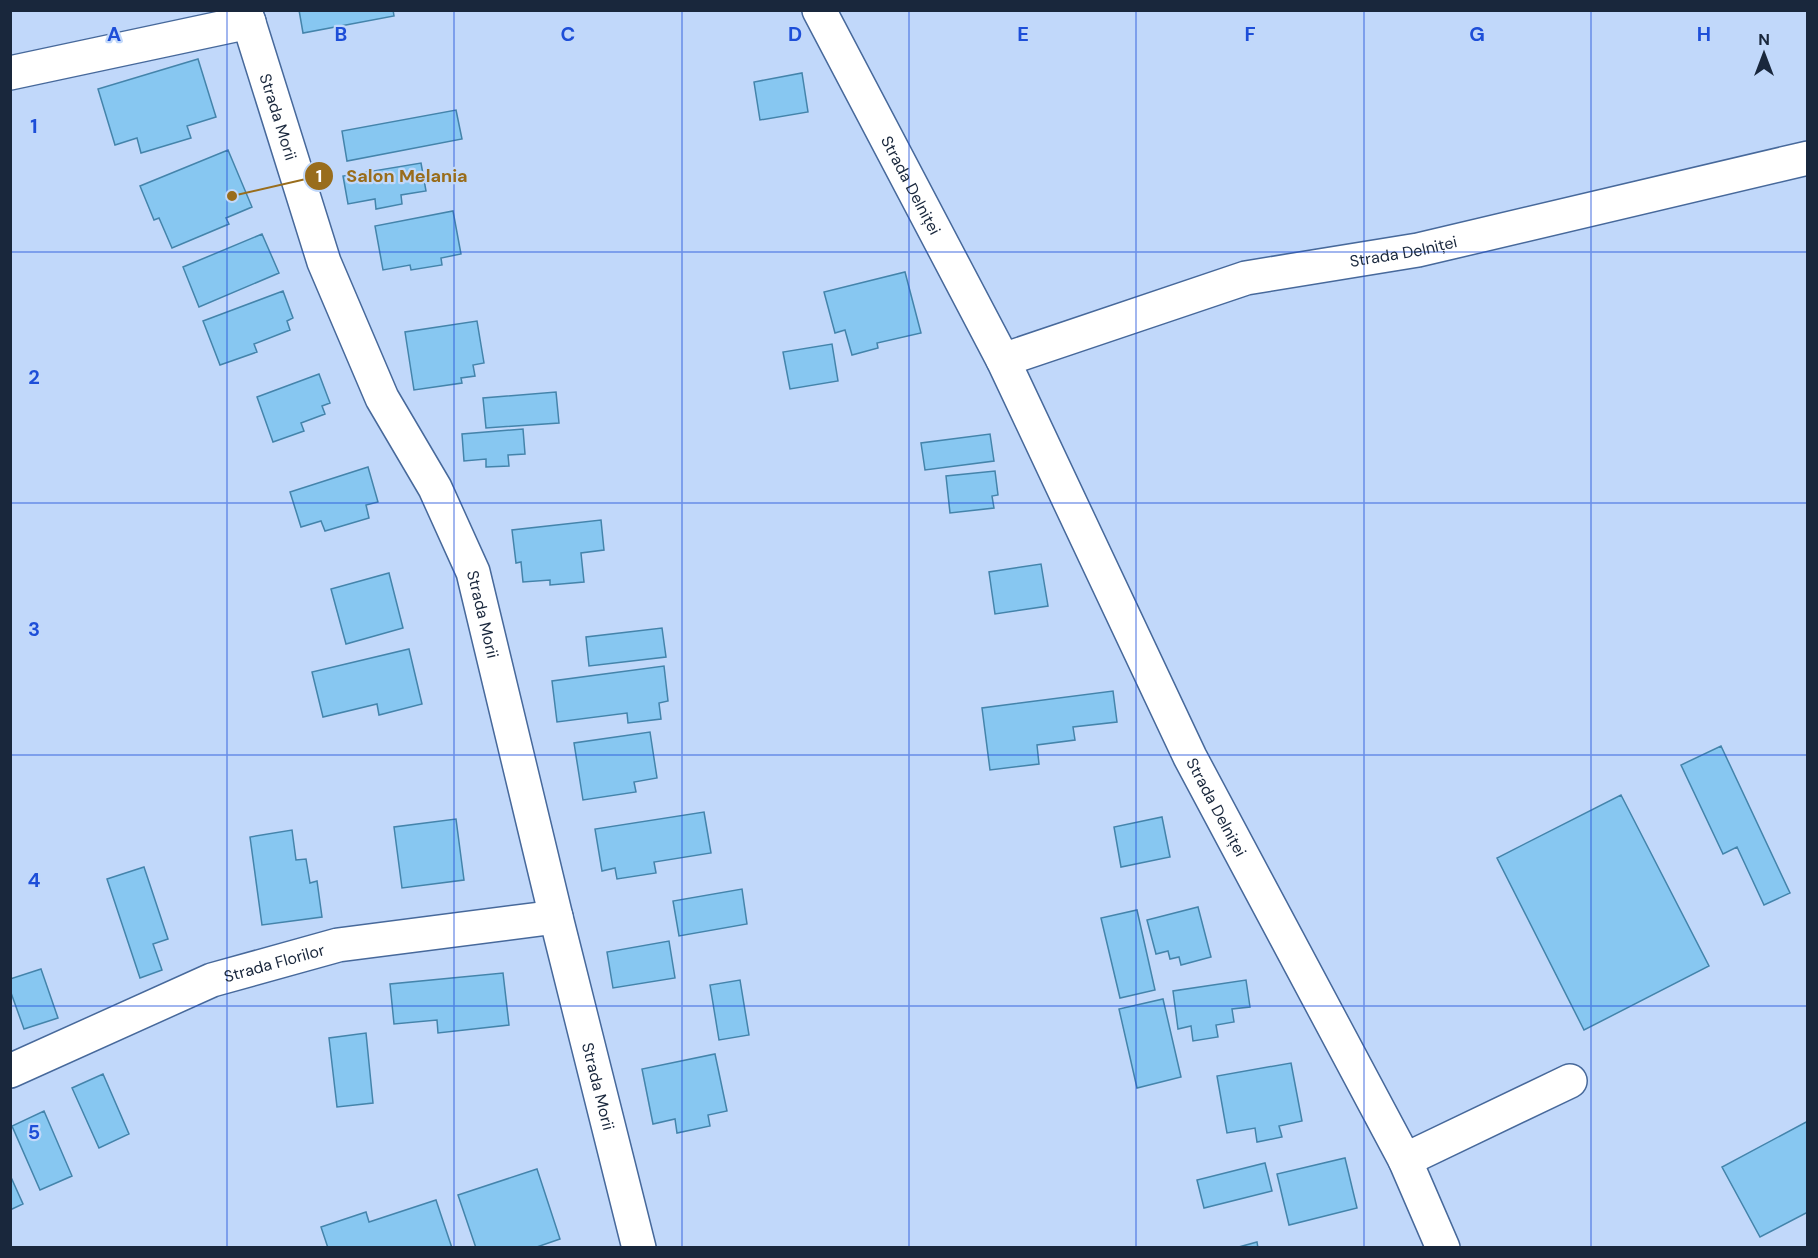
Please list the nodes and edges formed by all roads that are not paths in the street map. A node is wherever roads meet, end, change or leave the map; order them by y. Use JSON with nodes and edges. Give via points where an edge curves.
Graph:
{"nodes":[{"id":1,"x":819,"y":10,"type":"edge"},
{"id":2,"x":247,"y":16,"type":"edge"},
{"id":3,"x":10,"y":73,"type":"edge"},
{"id":4,"x":1808,"y":158,"type":"edge"},
{"id":5,"x":1003,"y":360,"type":"junction"},
{"id":6,"x":555,"y":916,"type":"junction"},
{"id":7,"x":10,"y":1071,"type":"edge"},
{"id":8,"x":1570,"y":1081,"type":"dead end"},
{"id":9,"x":1405,"y":1160,"type":"junction"},
{"id":10,"x":637,"y":1247,"type":"edge"},
{"id":11,"x":1443,"y":1248,"type":"edge"}],
"edges":[{"from":1,"to":5,"type":"street","name":"Strada Delniței"},
{"from":2,"to":3,"type":"street"},
{"from":2,"to":6,"type":"street","name":"Strada Morii","via":[[324,262],[382,398],[435,488],[473,572]]},
{"from":4,"to":5,"type":"street","name":"Strada Delniței","via":[[1418,250],[1246,278]]},
{"from":5,"to":9,"type":"street","name":"Strada Delniței","via":[[1190,757]]},
{"from":6,"to":7,"type":"street","name":"Strada Florilor","via":[[338,945],[212,980]]},
{"from":6,"to":10,"type":"street","name":"Strada Morii"},
{"from":8,"to":9,"type":"street"},
{"from":9,"to":11,"type":"street","name":"Strada Delniței"}]}
